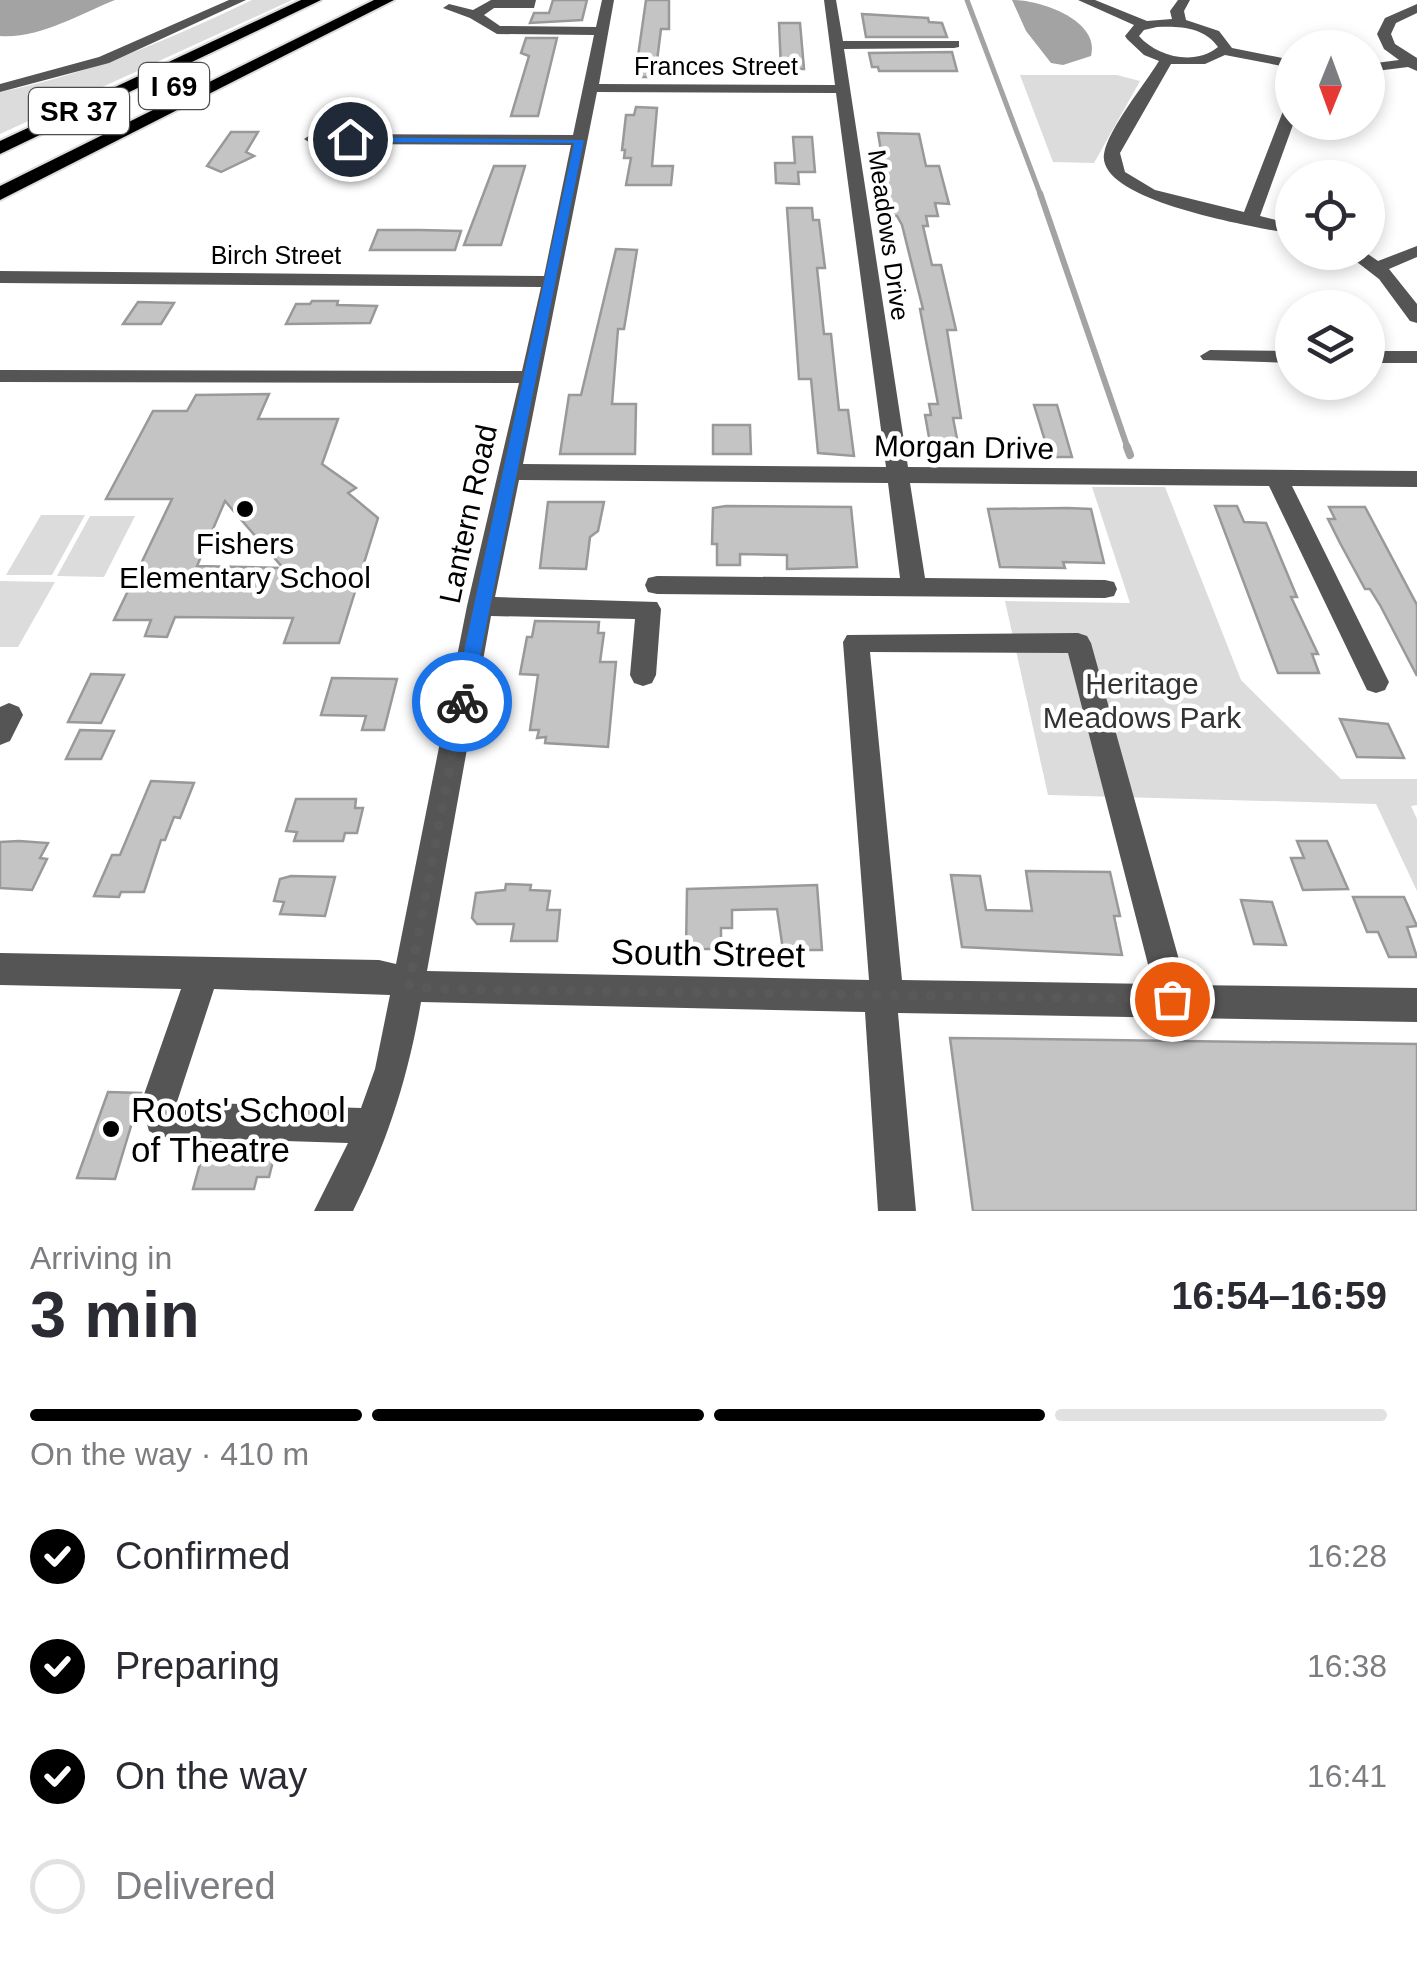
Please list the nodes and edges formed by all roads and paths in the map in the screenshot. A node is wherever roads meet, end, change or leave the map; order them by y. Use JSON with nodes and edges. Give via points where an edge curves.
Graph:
{"nodes":[{"id":1,"x":208,"y":0,"type":"edge"},
{"id":2,"x":240,"y":0,"type":"edge"},
{"id":3,"x":313,"y":0,"type":"edge"},
{"id":4,"x":348,"y":0,"type":"edge"},
{"id":5,"x":386,"y":0,"type":"edge"},
{"id":6,"x":530,"y":0,"type":"edge"},
{"id":7,"x":608,"y":0,"type":"edge"},
{"id":8,"x":830,"y":0,"type":"edge"},
{"id":9,"x":1084,"y":0,"type":"edge"},
{"id":10,"x":1184,"y":0,"type":"edge"},
{"id":11,"x":494,"y":2,"type":"edge"},
{"id":12,"x":449,"y":8,"type":"dead end"},
{"id":13,"x":1417,"y":8,"type":"edge"},
{"id":14,"x":474,"y":15,"type":"junction"},
{"id":15,"x":1180,"y":23,"type":"junction"},
{"id":16,"x":1145,"y":25,"type":"junction"},
{"id":17,"x":328,"y":29,"type":"junction"},
{"id":18,"x":602,"y":30,"type":"junction"},
{"id":19,"x":954,"y":44,"type":"dead end"},
{"id":20,"x":836,"y":46,"type":"junction"},
{"id":21,"x":1224,"y":51,"type":"junction"},
{"id":22,"x":1168,"y":58,"type":"junction"},
{"id":23,"x":1275,"y":61,"type":"edge"},
{"id":24,"x":1415,"y":64,"type":"edge"},
{"id":25,"x":1385,"y":67,"type":"edge"},
{"id":26,"x":0,"y":76,"type":"edge"},
{"id":27,"x":0,"y":88,"type":"edge"},
{"id":28,"x":590,"y":88,"type":"junction"},
{"id":29,"x":843,"y":89,"type":"junction"},
{"id":30,"x":70,"y":137,"type":"dead end"},
{"id":31,"x":312,"y":139,"type":"dead end"},
{"id":32,"x":579,"y":140,"type":"junction"},
{"id":33,"x":1279,"y":140,"type":"edge"},
{"id":34,"x":0,"y":148,"type":"edge"},
{"id":35,"x":0,"y":194,"type":"edge"},
{"id":36,"x":0,"y":212,"type":"edge"},
{"id":37,"x":1250,"y":219,"type":"junction"},
{"id":38,"x":1275,"y":225,"type":"edge"},
{"id":39,"x":1417,"y":251,"type":"edge"},
{"id":40,"x":1385,"y":265,"type":"edge"},
{"id":41,"x":1380,"y":270,"type":"edge"},
{"id":42,"x":0,"y":278,"type":"edge"},
{"id":43,"x":552,"y":282,"type":"junction"},
{"id":44,"x":1417,"y":317,"type":"edge"},
{"id":45,"x":1210,"y":356,"type":"dead end"},
{"id":46,"x":1275,"y":357,"type":"edge"},
{"id":47,"x":1385,"y":357,"type":"edge"},
{"id":48,"x":1417,"y":357,"type":"edge"},
{"id":49,"x":0,"y":376,"type":"edge"},
{"id":50,"x":531,"y":377,"type":"junction"},
{"id":51,"x":510,"y":472,"type":"junction"},
{"id":52,"x":898,"y":476,"type":"junction"},
{"id":53,"x":1417,"y":479,"type":"edge"},
{"id":54,"x":1278,"y":480,"type":"junction"},
{"id":55,"x":657,"y":585,"type":"dead end"},
{"id":56,"x":914,"y":587,"type":"junction"},
{"id":57,"x":1105,"y":590,"type":"dead end"},
{"id":58,"x":480,"y":606,"type":"junction"},
{"id":59,"x":643,"y":676,"type":"dead end"},
{"id":60,"x":1376,"y":682,"type":"dead end"},
{"id":61,"x":0,"y":970,"type":"edge"},
{"id":62,"x":202,"y":975,"type":"junction"},
{"id":63,"x":409,"y":985,"type":"junction"},
{"id":64,"x":886,"y":996,"type":"junction"},
{"id":65,"x":1172,"y":999,"type":"junction"},
{"id":66,"x":1417,"y":1006,"type":"edge"},
{"id":67,"x":374,"y":1126,"type":"junction"},
{"id":68,"x":332,"y":1211,"type":"edge"},
{"id":69,"x":897,"y":1211,"type":"edge"}],
"edges":[{"from":1,"to":26,"type":"street","via":[[118,43]]},
{"from":2,"to":27,"type":"street","via":[[117,55]]},
{"from":3,"to":34,"type":"highway","number":"SR 37"},
{"from":4,"to":30,"type":"highway","number":"I 69"},
{"from":5,"to":17,"type":"highway","number":"I 69"},
{"from":6,"to":11,"type":"street"},
{"from":7,"to":18,"type":"street","name":"Lantern Road"},
{"from":8,"to":20,"type":"street","name":"Meadows Drive"},
{"from":9,"to":16,"type":"street"},
{"from":10,"to":15,"type":"street"},
{"from":11,"to":14,"type":"street"},
{"from":12,"to":14,"type":"street"},
{"from":13,"to":24,"type":"street","via":[[1384,30],[1389,46]]},
{"from":14,"to":18,"type":"street","via":[[497,30]]},
{"from":15,"to":16,"type":"street"},
{"from":15,"to":21,"type":"street","via":[[1215,34]]},
{"from":16,"to":22,"type":"street","via":[[1132,33],[1135,43]]},
{"from":17,"to":35,"type":"highway","number":"I 69"},
{"from":17,"to":36,"type":"highway"},
{"from":18,"to":28,"type":"street","name":"Lantern Road"},
{"from":19,"to":20,"type":"street"},
{"from":20,"to":29,"type":"street","name":"Meadows Drive"},
{"from":21,"to":22,"type":"street","via":[[1204,60]]},
{"from":21,"to":23,"type":"street"},
{"from":22,"to":37,"type":"street","via":[[1116,144],[1111,166],[1149,194]]},
{"from":24,"to":25,"type":"street"},
{"from":28,"to":29,"type":"street","name":"Frances Street"},
{"from":28,"to":32,"type":"street","name":"Lantern Road"},
{"from":29,"to":52,"type":"street","name":"Meadows Drive"},
{"from":31,"to":32,"type":"street"},
{"from":32,"to":43,"type":"street","name":"Lantern Road"},
{"from":33,"to":37,"type":"street"},
{"from":37,"to":38,"type":"street"},
{"from":39,"to":40,"type":"street"},
{"from":41,"to":44,"type":"street"},
{"from":42,"to":43,"type":"street","name":"Birch Street"},
{"from":43,"to":50,"type":"street","name":"Lantern Road"},
{"from":45,"to":46,"type":"street"},
{"from":47,"to":48,"type":"street"},
{"from":49,"to":50,"type":"street"},
{"from":50,"to":51,"type":"street","name":"Lantern Road"},
{"from":51,"to":52,"type":"street","name":"Morgan Drive"},
{"from":51,"to":58,"type":"street","name":"Lantern Road"},
{"from":52,"to":54,"type":"street","name":"Morgan Drive"},
{"from":52,"to":56,"type":"street","name":"Meadows Drive"},
{"from":53,"to":54,"type":"street","name":"Morgan Drive"},
{"from":54,"to":60,"type":"street"},
{"from":55,"to":56,"type":"street"},
{"from":56,"to":57,"type":"street"},
{"from":58,"to":59,"type":"street","via":[[648,609]]},
{"from":58,"to":63,"type":"street","name":"Lantern Road"},
{"from":61,"to":62,"type":"street","name":"South Street"},
{"from":62,"to":63,"type":"street","name":"South Street","via":[[379,976]]},
{"from":62,"to":67,"type":"street","via":[[158,1114],[168,1122]]},
{"from":63,"to":64,"type":"street","name":"South Street"},
{"from":63,"to":67,"type":"street","name":"Lantern Road"},
{"from":64,"to":65,"type":"street","name":"South Street"},
{"from":64,"to":65,"type":"street","via":[[856,642],[1078,643]]},
{"from":64,"to":69,"type":"street","via":[[880,1018]]},
{"from":65,"to":66,"type":"street","name":"South Street"},
{"from":67,"to":68,"type":"street","name":"Lantern Road"}]}
